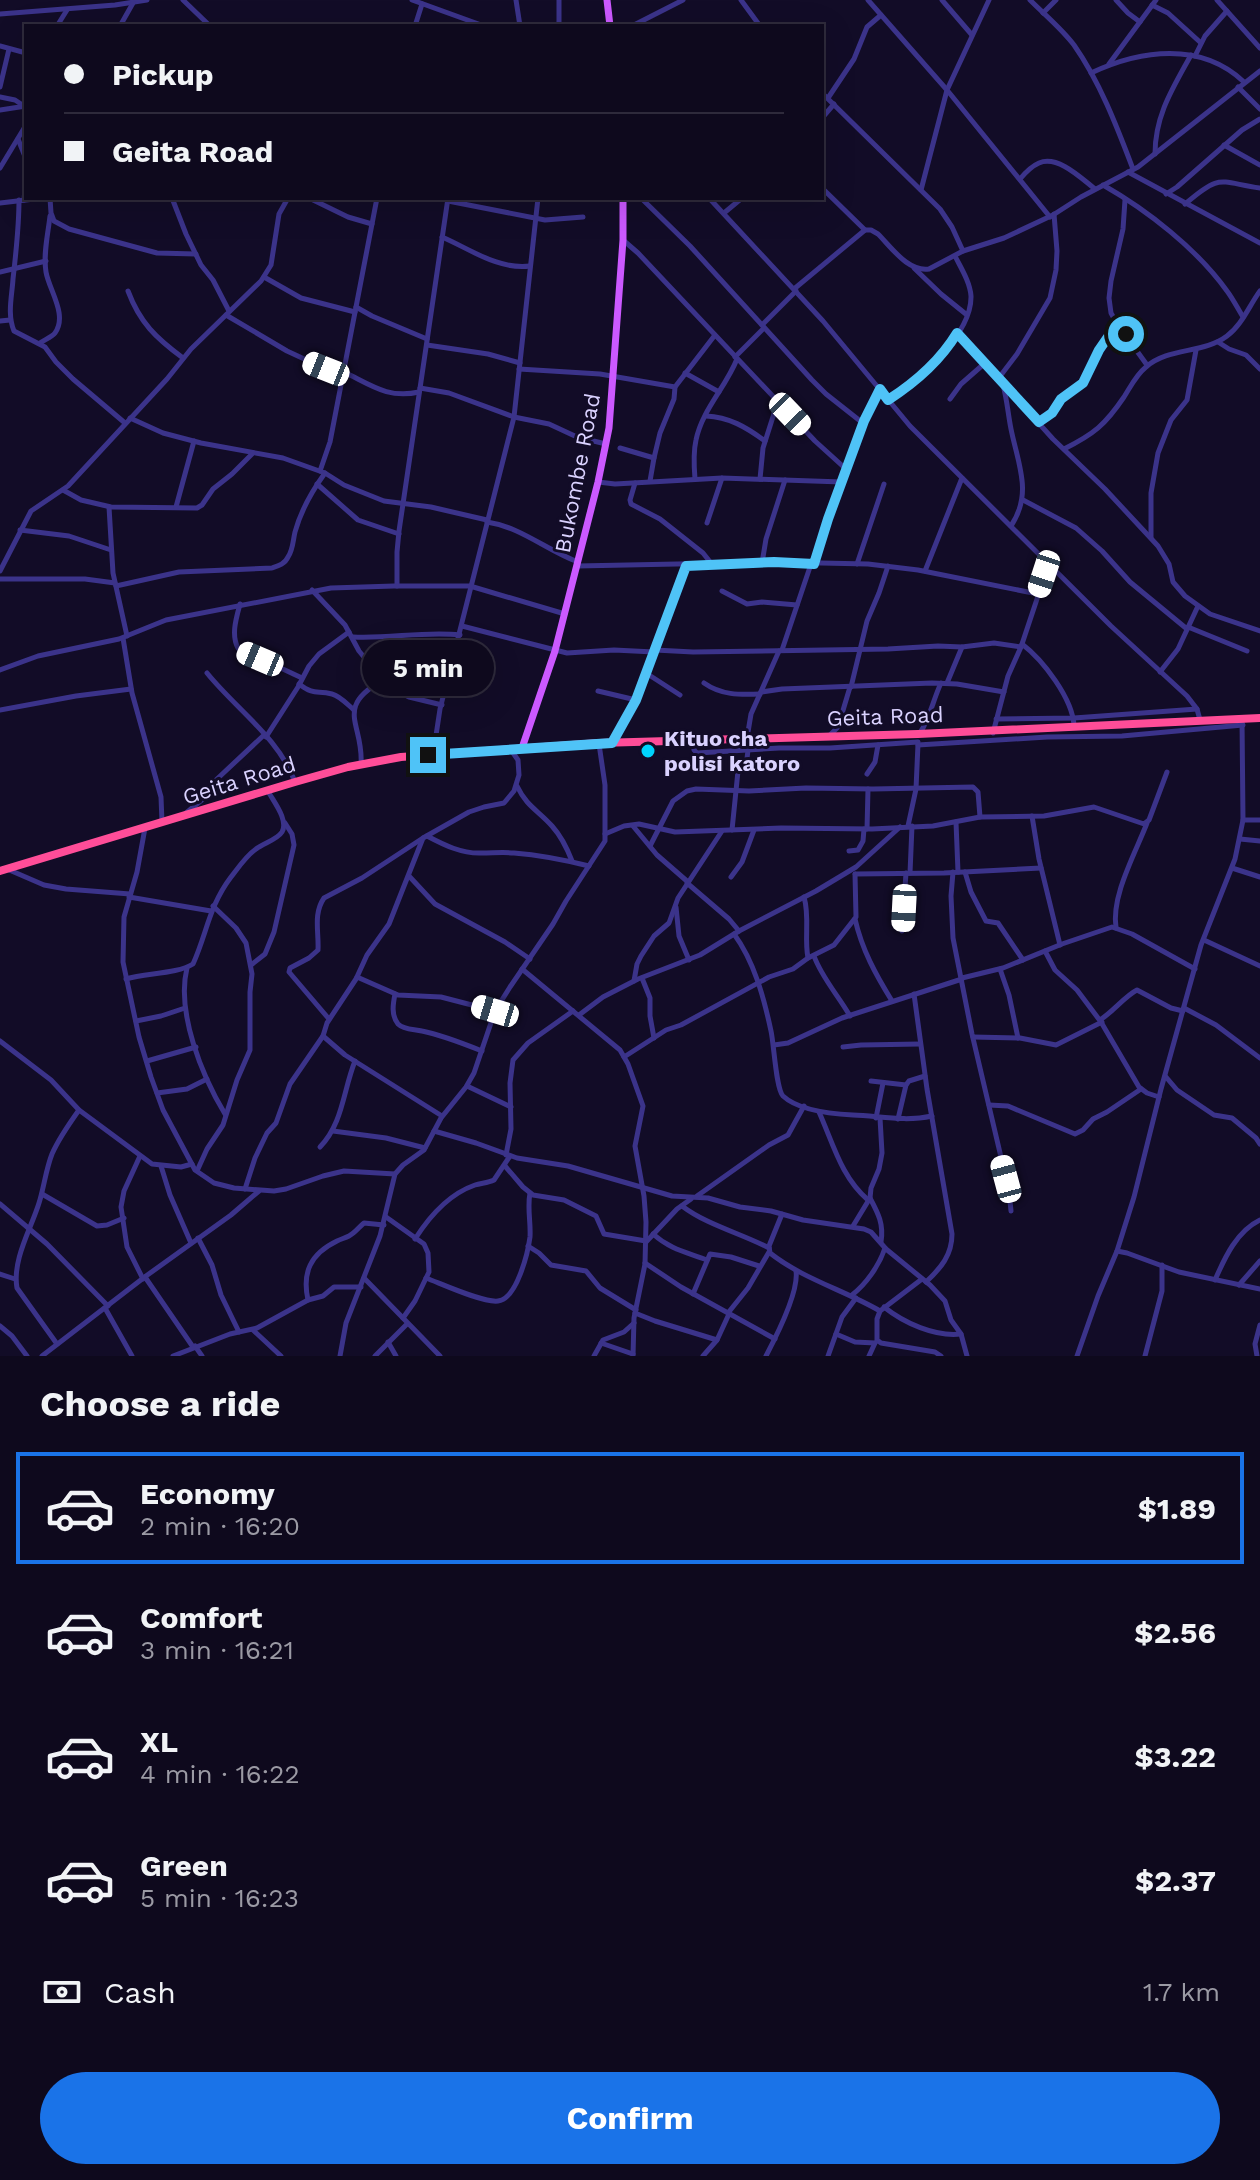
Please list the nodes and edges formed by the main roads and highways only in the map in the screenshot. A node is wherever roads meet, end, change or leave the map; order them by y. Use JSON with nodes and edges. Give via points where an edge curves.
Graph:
{"nodes":[{"id":1,"x":607,"y":0,"type":"edge"},
{"id":2,"x":610,"y":24,"type":"edge"},
{"id":3,"x":623,"y":200,"type":"edge"},
{"id":4,"x":1260,"y":718,"type":"edge"},
{"id":5,"x":522,"y":748,"type":"junction"},
{"id":6,"x":4,"y":870,"type":"edge"}],
"edges":[{"from":1,"to":2,"type":"main road"},
{"from":3,"to":5,"type":"main road","name":"Bukombe Road","via":[[606,444],[555,651]]},
{"from":4,"to":5,"type":"highway","name":"Geita Road","via":[[1074,722],[993,735],[918,739],[693,740]]},
{"from":5,"to":6,"type":"highway","name":"Geita Road","via":[[361,764]]}]}
